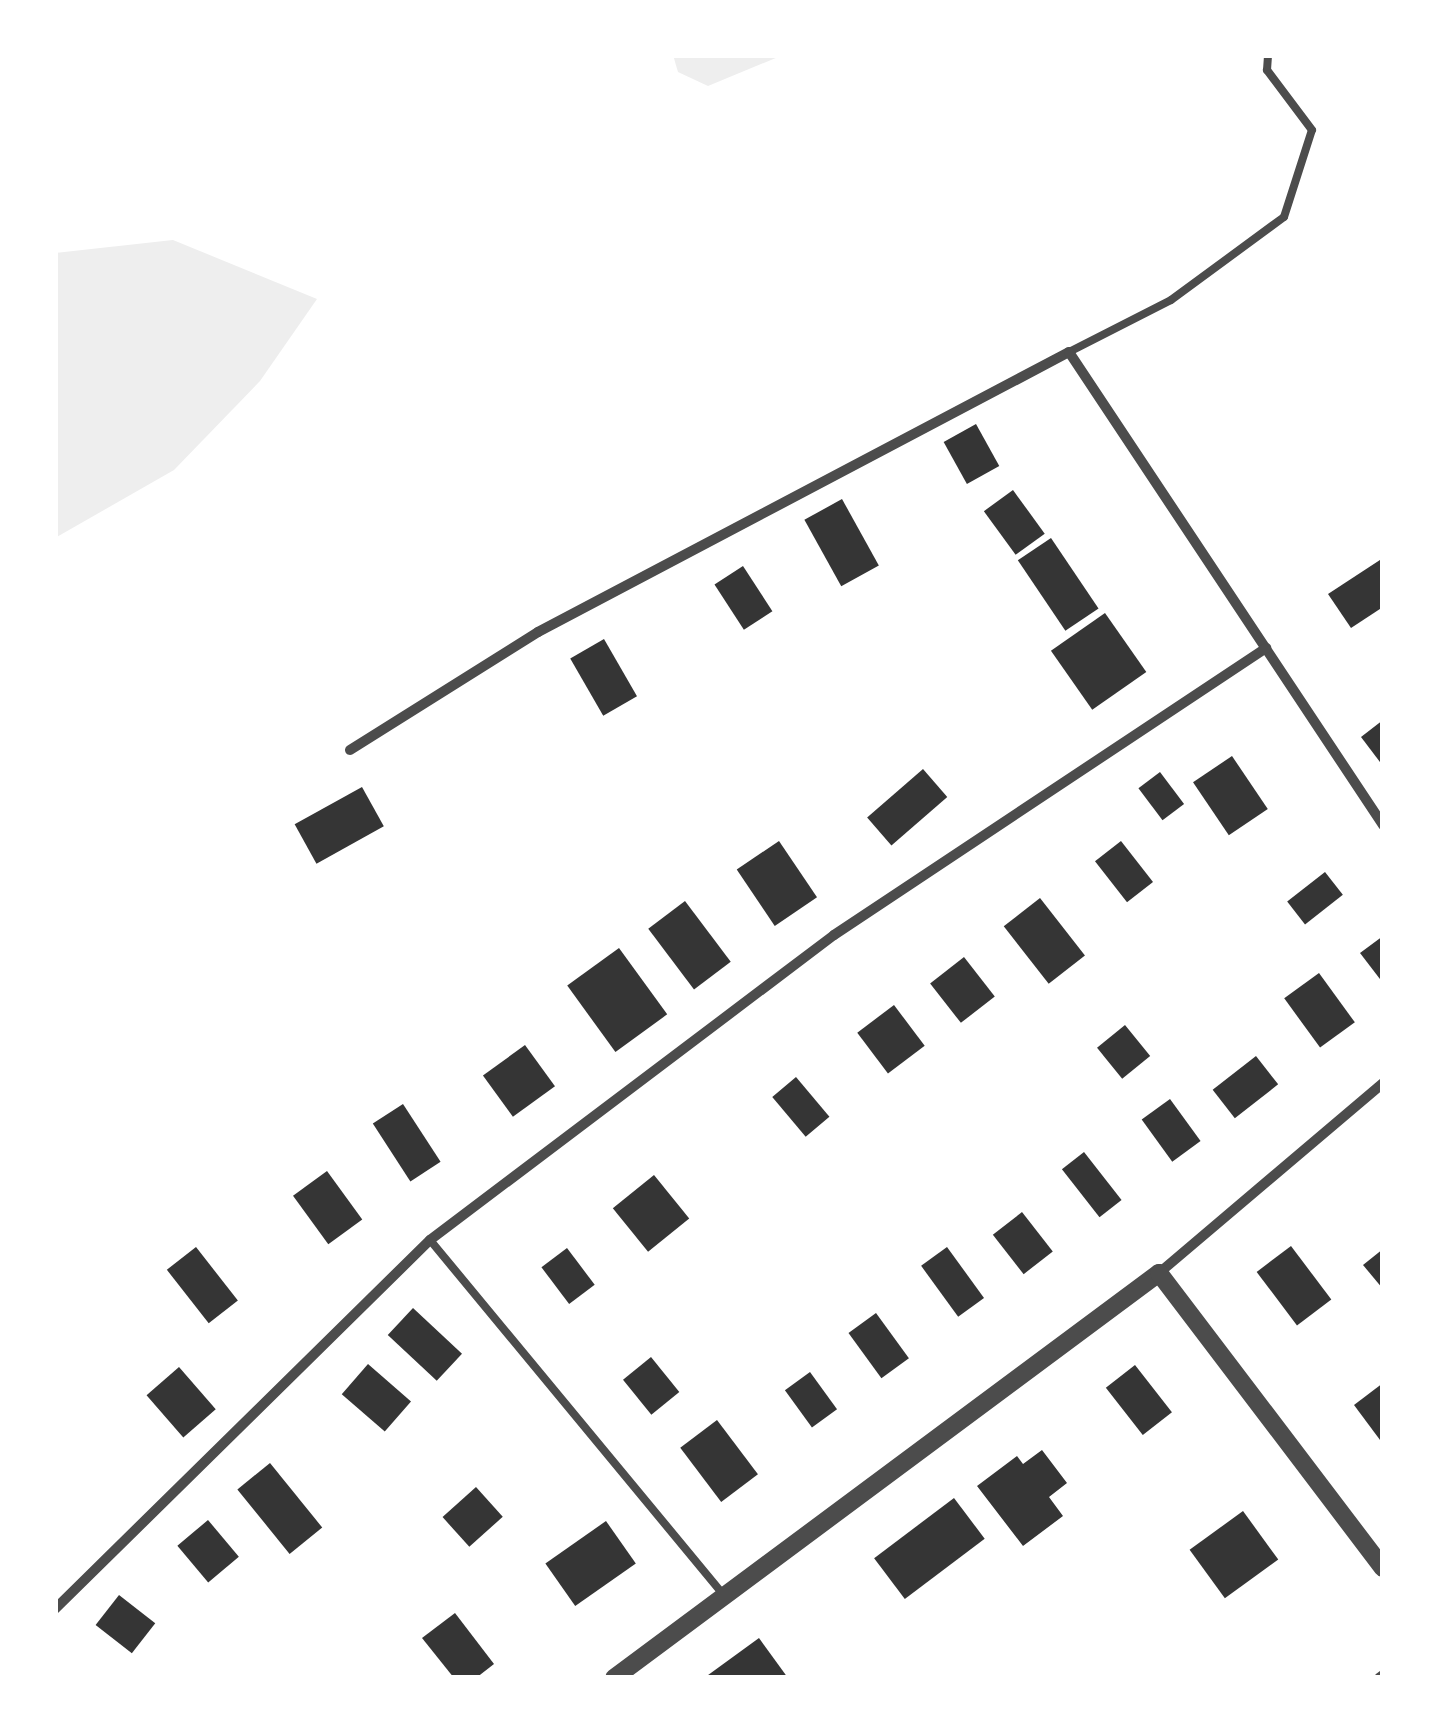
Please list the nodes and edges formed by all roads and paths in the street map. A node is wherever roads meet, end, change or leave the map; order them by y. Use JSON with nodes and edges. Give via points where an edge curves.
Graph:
{"nodes":[{"id":1,"x":1268,"y":55,"type":"edge"},
{"id":2,"x":1069,"y":352,"type":"junction"},
{"id":3,"x":1266,"y":648,"type":"junction"},
{"id":4,"x":350,"y":750,"type":"dead end"},
{"id":5,"x":1383,"y":825,"type":"edge"},
{"id":6,"x":1383,"y":1083,"type":"edge"},
{"id":7,"x":430,"y":1240,"type":"junction"},
{"id":8,"x":1159,"y":1273,"type":"junction"},
{"id":9,"x":1383,"y":1568,"type":"edge"},
{"id":10,"x":724,"y":1596,"type":"junction"},
{"id":11,"x":55,"y":1608,"type":"edge"},
{"id":12,"x":614,"y":1678,"type":"edge"}],
"edges":[{"from":1,"to":2,"type":"lane","via":[[1267,70],[1312,130],[1284,217],[1171,300]]},
{"from":2,"to":3,"type":"street"},
{"from":2,"to":4,"type":"street","via":[[538,632]]},
{"from":3,"to":5,"type":"street"},
{"from":3,"to":7,"type":"street","via":[[834,935]]},
{"from":6,"to":8,"type":"street"},
{"from":7,"to":10,"type":"lane"},
{"from":7,"to":11,"type":"street"},
{"from":8,"to":9,"type":"street"},
{"from":8,"to":10,"type":"street"},
{"from":10,"to":12,"type":"street"}]}
